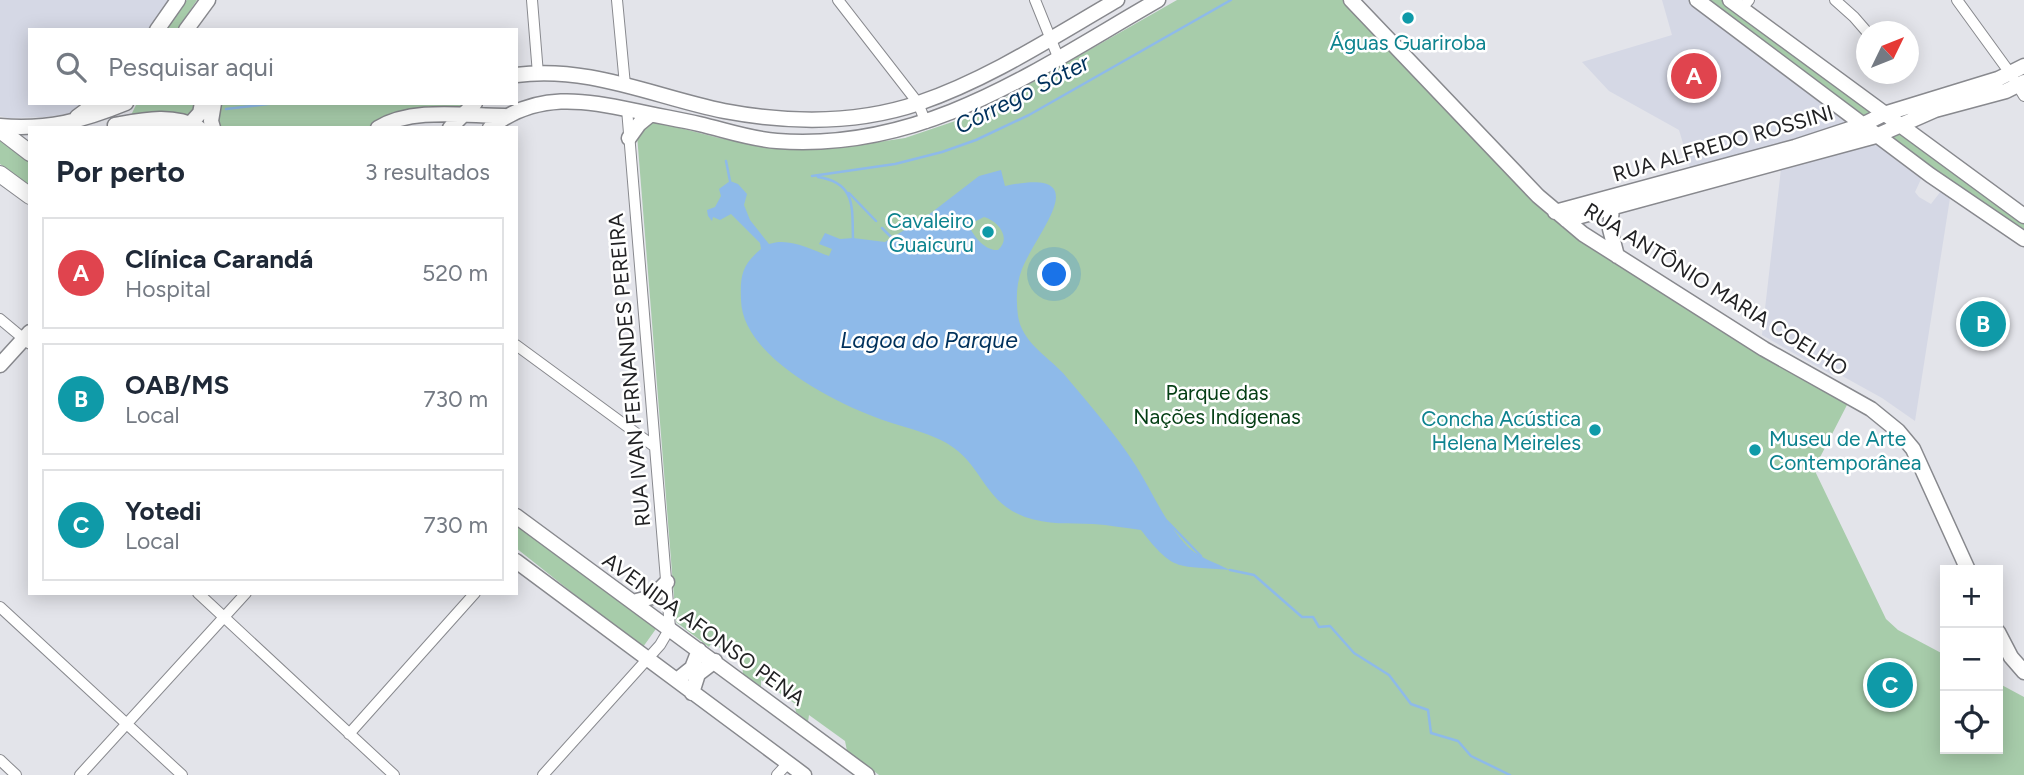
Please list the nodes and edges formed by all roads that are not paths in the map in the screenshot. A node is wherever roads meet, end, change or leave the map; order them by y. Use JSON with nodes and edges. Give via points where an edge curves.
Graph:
{"nodes":[{"id":1,"x":178,"y":0,"type":"edge"},
{"id":2,"x":208,"y":0,"type":"edge"},
{"id":3,"x":532,"y":0,"type":"edge"},
{"id":4,"x":617,"y":0,"type":"edge"},
{"id":5,"x":838,"y":0,"type":"edge"},
{"id":6,"x":1035,"y":0,"type":"edge"},
{"id":7,"x":1117,"y":0,"type":"edge"},
{"id":8,"x":1158,"y":0,"type":"edge"},
{"id":9,"x":1351,"y":0,"type":"edge"},
{"id":10,"x":1697,"y":0,"type":"edge"},
{"id":11,"x":1835,"y":0,"type":"edge"},
{"id":12,"x":1957,"y":0,"type":"edge"},
{"id":13,"x":1741,"y":3,"type":"edge"},
{"id":14,"x":1710,"y":11,"type":"junction"},
{"id":15,"x":1857,"y":21,"type":"edge"},
{"id":16,"x":159,"y":28,"type":"edge"},
{"id":17,"x":187,"y":28,"type":"edge"},
{"id":18,"x":1050,"y":38,"type":"junction"},
{"id":19,"x":1058,"y":57,"type":"junction"},
{"id":20,"x":2024,"y":66,"type":"edge"},
{"id":21,"x":538,"y":74,"type":"junction"},
{"id":22,"x":518,"y":75,"type":"edge"},
{"id":23,"x":2019,"y":84,"type":"edge"},
{"id":24,"x":625,"y":85,"type":"junction"},
{"id":25,"x":1971,"y":87,"type":"junction"},
{"id":26,"x":674,"y":99,"type":"junction"},
{"id":27,"x":918,"y":103,"type":"junction"},
{"id":28,"x":93,"y":105,"type":"edge"},
{"id":29,"x":121,"y":105,"type":"edge"},
{"id":30,"x":130,"y":105,"type":"edge"},
{"id":31,"x":202,"y":105,"type":"edge"},
{"id":32,"x":214,"y":105,"type":"edge"},
{"id":33,"x":473,"y":105,"type":"edge"},
{"id":34,"x":1959,"y":105,"type":"junction"},
{"id":35,"x":627,"y":109,"type":"junction"},
{"id":36,"x":724,"y":111,"type":"junction"},
{"id":37,"x":1884,"y":114,"type":"junction"},
{"id":38,"x":1926,"y":114,"type":"junction"},
{"id":39,"x":650,"y":115,"type":"junction"},
{"id":40,"x":460,"y":116,"type":"junction"},
{"id":41,"x":505,"y":116,"type":"junction"},
{"id":42,"x":66,"y":123,"type":"junction"},
{"id":43,"x":926,"y":123,"type":"junction"},
{"id":44,"x":699,"y":124,"type":"junction"},
{"id":45,"x":1862,"y":125,"type":"junction"},
{"id":46,"x":1901,"y":125,"type":"junction"},
{"id":47,"x":39,"y":126,"type":"edge"},
{"id":48,"x":114,"y":126,"type":"edge"},
{"id":49,"x":195,"y":126,"type":"edge"},
{"id":50,"x":212,"y":126,"type":"edge"},
{"id":51,"x":381,"y":126,"type":"edge"},
{"id":52,"x":452,"y":126,"type":"edge"},
{"id":53,"x":492,"y":126,"type":"edge"},
{"id":54,"x":28,"y":127,"type":"edge"},
{"id":55,"x":0,"y":128,"type":"edge"},
{"id":56,"x":1876,"y":136,"type":"junction"},
{"id":57,"x":629,"y":138,"type":"junction"},
{"id":58,"x":1920,"y":139,"type":"junction"},
{"id":59,"x":28,"y":151,"type":"edge"},
{"id":60,"x":0,"y":174,"type":"edge"},
{"id":61,"x":28,"y":195,"type":"edge"},
{"id":62,"x":1612,"y":208,"type":"junction"},
{"id":63,"x":1560,"y":216,"type":"junction"},
{"id":64,"x":2024,"y":216,"type":"edge"},
{"id":65,"x":2022,"y":236,"type":"edge"},
{"id":66,"x":1617,"y":256,"type":"junction"},
{"id":67,"x":0,"y":319,"type":"edge"},
{"id":68,"x":28,"y":338,"type":"edge"},
{"id":69,"x":518,"y":346,"type":"edge"},
{"id":70,"x":0,"y":365,"type":"edge"},
{"id":71,"x":655,"y":447,"type":"junction"},
{"id":72,"x":518,"y":518,"type":"edge"},
{"id":73,"x":518,"y":562,"type":"edge"},
{"id":74,"x":1966,"y":565,"type":"edge"},
{"id":75,"x":667,"y":582,"type":"junction"},
{"id":76,"x":200,"y":595,"type":"edge"},
{"id":77,"x":244,"y":595,"type":"edge"},
{"id":78,"x":473,"y":595,"type":"edge"},
{"id":79,"x":632,"y":603,"type":"junction"},
{"id":80,"x":0,"y":607,"type":"edge"},
{"id":81,"x":224,"y":617,"type":"junction"},
{"id":82,"x":670,"y":628,"type":"junction"},
{"id":83,"x":2003,"y":642,"type":"edge"},
{"id":84,"x":699,"y":650,"type":"junction"},
{"id":85,"x":648,"y":658,"type":"junction"},
{"id":86,"x":715,"y":661,"type":"junction"},
{"id":87,"x":2024,"y":672,"type":"edge"},
{"id":88,"x":677,"y":680,"type":"junction"},
{"id":89,"x":692,"y":693,"type":"junction"},
{"id":90,"x":127,"y":724,"type":"junction"},
{"id":91,"x":349,"y":734,"type":"junction"},
{"id":92,"x":0,"y":760,"type":"edge"},
{"id":93,"x":788,"y":763,"type":"junction"},
{"id":94,"x":16,"y":775,"type":"edge"},
{"id":95,"x":80,"y":775,"type":"edge"},
{"id":96,"x":182,"y":775,"type":"edge"},
{"id":97,"x":394,"y":775,"type":"edge"},
{"id":98,"x":543,"y":775,"type":"edge"},
{"id":99,"x":777,"y":775,"type":"edge"},
{"id":100,"x":804,"y":775,"type":"edge"},
{"id":101,"x":867,"y":775,"type":"edge"}],
"edges":[{"from":1,"to":16,"type":"main road"},
{"from":2,"to":17,"type":"main road"},
{"from":3,"to":21,"type":"street"},
{"from":4,"to":24,"type":"street"},
{"from":5,"to":27,"type":"street"},
{"from":6,"to":18,"type":"street"},
{"from":7,"to":18,"type":"main road"},
{"from":8,"to":19,"type":"main road"},
{"from":9,"to":63,"type":"main road","name":"RUA ANTÔNIO MARIA COELHO"},
{"from":10,"to":14,"type":"main road"},
{"from":11,"to":15,"type":"street"},
{"from":12,"to":23,"type":"street"},
{"from":13,"to":14,"type":"main road","via":[[1732,14]]},
{"from":13,"to":37,"type":"main road"},
{"from":14,"to":45,"type":"main road"},
{"from":18,"to":19,"type":"street"},
{"from":18,"to":27,"type":"main road","via":[[979,77]]},
{"from":19,"to":43,"type":"main road","via":[[970,106]]},
{"from":20,"to":23,"type":"main road"},
{"from":21,"to":22,"type":"main road"},
{"from":21,"to":24,"type":"main road","via":[[580,75]]},
{"from":23,"to":25,"type":"main road","name":"RUA ALFREDO ROSSINI","via":[[1998,79]]},
{"from":23,"to":34,"type":"main road"},
{"from":24,"to":26,"type":"main road"},
{"from":25,"to":34,"type":"main road"},
{"from":25,"to":37,"type":"main road","name":"RUA ALFREDO ROSSINI"},
{"from":26,"to":35,"type":"main road","via":[[636,98]]},
{"from":26,"to":36,"type":"main road"},
{"from":27,"to":36,"type":"main road","via":[[830,119]]},
{"from":27,"to":43,"type":"street"},
{"from":28,"to":42,"type":"main road"},
{"from":29,"to":42,"type":"main road"},
{"from":30,"to":48,"type":"main road"},
{"from":31,"to":49,"type":"main road"},
{"from":32,"to":50,"type":"main road"},
{"from":33,"to":40,"type":"main road"},
{"from":34,"to":38,"type":"main road"},
{"from":35,"to":39,"type":"main road"},
{"from":35,"to":41,"type":"main road","via":[[564,100]]},
{"from":35,"to":57,"type":"street","name":"RUA IVAN FERNANDES PEREIRA"},
{"from":36,"to":44,"type":"main road"},
{"from":37,"to":45,"type":"main road","name":"RUA ALFREDO ROSSINI"},
{"from":37,"to":46,"type":"main road"},
{"from":38,"to":46,"type":"main road"},
{"from":38,"to":58,"type":"main road"},
{"from":39,"to":44,"type":"main road"},
{"from":39,"to":57,"type":"main road"},
{"from":40,"to":41,"type":"main road"},
{"from":40,"to":51,"type":"main road","via":[[412,115]]},
{"from":40,"to":52,"type":"main road"},
{"from":41,"to":53,"type":"main road"},
{"from":42,"to":47,"type":"main road"},
{"from":43,"to":44,"type":"main road","via":[[868,137],[805,142],[753,138]]},
{"from":45,"to":56,"type":"main road"},
{"from":45,"to":63,"type":"main road","name":"RUA ALFREDO ROSSINI"},
{"from":46,"to":56,"type":"main road"},
{"from":46,"to":58,"type":"main road"},
{"from":48,"to":49,"type":"main road","via":[[170,119]]},
{"from":54,"to":55,"type":"main road"},
{"from":55,"to":59,"type":"main road"},
{"from":56,"to":62,"type":"main road"},
{"from":56,"to":65,"type":"main road"},
{"from":57,"to":71,"type":"street","name":"RUA IVAN FERNANDES PEREIRA"},
{"from":58,"to":64,"type":"main road"},
{"from":60,"to":61,"type":"main road"},
{"from":62,"to":63,"type":"main road"},
{"from":62,"to":66,"type":"main road","via":[[1610,229]]},
{"from":63,"to":66,"type":"main road","name":"RUA ANTÔNIO MARIA COELHO"},
{"from":66,"to":74,"type":"main road","name":"RUA ANTÔNIO MARIA COELHO","via":[[1764,349],[1871,409],[1898,431],[1913,449]]},
{"from":67,"to":68,"type":"street"},
{"from":68,"to":70,"type":"main road"},
{"from":69,"to":71,"type":"street"},
{"from":71,"to":75,"type":"street","name":"RUA IVAN FERNANDES PEREIRA"},
{"from":72,"to":79,"type":"main road","name":"AVENIDA AFONSO PENA"},
{"from":73,"to":85,"type":"main road"},
{"from":75,"to":79,"type":"main road","via":[[652,597]]},
{"from":75,"to":82,"type":"street","name":"RUA IVAN FERNANDES PEREIRA"},
{"from":76,"to":81,"type":"street"},
{"from":77,"to":81,"type":"street"},
{"from":78,"to":91,"type":"street"},
{"from":79,"to":82,"type":"main road","name":"AVENIDA AFONSO PENA"},
{"from":80,"to":90,"type":"street"},
{"from":81,"to":90,"type":"street"},
{"from":81,"to":91,"type":"street"},
{"from":82,"to":84,"type":"main road","name":"AVENIDA AFONSO PENA"},
{"from":82,"to":85,"type":"street"},
{"from":83,"to":87,"type":"main road"},
{"from":84,"to":86,"type":"main road","name":"AVENIDA AFONSO PENA"},
{"from":84,"to":88,"type":"main road","via":[[692,668]]},
{"from":85,"to":88,"type":"main road"},
{"from":85,"to":98,"type":"street"},
{"from":86,"to":89,"type":"main road","via":[[698,674]]},
{"from":86,"to":101,"type":"main road","name":"AVENIDA AFONSO PENA"},
{"from":88,"to":89,"type":"main road"},
{"from":89,"to":93,"type":"main road"},
{"from":90,"to":95,"type":"street"},
{"from":90,"to":96,"type":"street"},
{"from":91,"to":97,"type":"street"},
{"from":92,"to":94,"type":"street"},
{"from":93,"to":99,"type":"street"},
{"from":93,"to":100,"type":"main road"}]}
